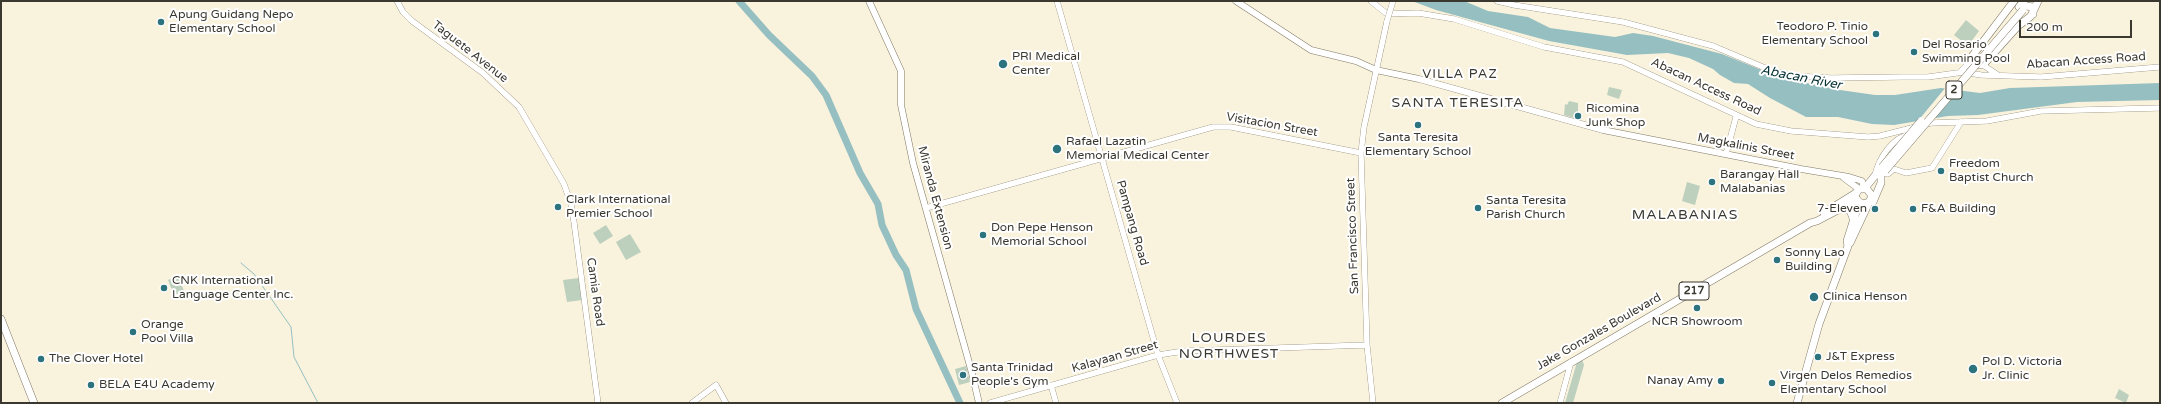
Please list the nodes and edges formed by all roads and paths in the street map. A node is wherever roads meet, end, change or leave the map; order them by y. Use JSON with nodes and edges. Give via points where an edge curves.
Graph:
{"nodes":[{"id":1,"x":397,"y":1,"type":"edge"},
{"id":2,"x":869,"y":1,"type":"edge"},
{"id":3,"x":1056,"y":1,"type":"edge"},
{"id":4,"x":1236,"y":1,"type":"edge"},
{"id":5,"x":1371,"y":1,"type":"edge"},
{"id":6,"x":1393,"y":1,"type":"edge"},
{"id":7,"x":1497,"y":1,"type":"edge"},
{"id":8,"x":2038,"y":1,"type":"edge"},
{"id":9,"x":2021,"y":4,"type":"edge"},
{"id":10,"x":2033,"y":14,"type":"junction"},
{"id":11,"x":1972,"y":60,"type":"junction"},
{"id":12,"x":1983,"y":65,"type":"junction"},
{"id":13,"x":2160,"y":67,"type":"edge"},
{"id":14,"x":1376,"y":70,"type":"junction"},
{"id":15,"x":1960,"y":72,"type":"junction"},
{"id":16,"x":1998,"y":76,"type":"junction"},
{"id":17,"x":2160,"y":108,"type":"edge"},
{"id":18,"x":1736,"y":117,"type":"junction"},
{"id":19,"x":1961,"y":122,"type":"junction"},
{"id":20,"x":1931,"y":123,"type":"junction"},
{"id":21,"x":1913,"y":126,"type":"junction"},
{"id":22,"x":1913,"y":133,"type":"junction"},
{"id":23,"x":1361,"y":153,"type":"junction"},
{"id":24,"x":1726,"y":154,"type":"junction"},
{"id":25,"x":1102,"y":158,"type":"junction"},
{"id":26,"x":1881,"y":173,"type":"junction"},
{"id":27,"x":564,"y":184,"type":"joint"},
{"id":28,"x":1862,"y":193,"type":"junction"},
{"id":29,"x":926,"y":208,"type":"junction"},
{"id":30,"x":1840,"y":209,"type":"junction"},
{"id":31,"x":1862,"y":218,"type":"junction"},
{"id":32,"x":1812,"y":222,"type":"junction"},
{"id":33,"x":1854,"y":222,"type":"junction"},
{"id":34,"x":1848,"y":244,"type":"junction"},
{"id":35,"x":1,"y":319,"type":"edge"},
{"id":36,"x":1368,"y":345,"type":"junction"},
{"id":37,"x":1158,"y":355,"type":"junction"},
{"id":38,"x":1570,"y":362,"type":"junction"},
{"id":39,"x":1051,"y":386,"type":"junction"},
{"id":40,"x":34,"y":403,"type":"edge"},
{"id":41,"x":598,"y":403,"type":"edge"},
{"id":42,"x":692,"y":403,"type":"edge"},
{"id":43,"x":726,"y":403,"type":"edge"},
{"id":44,"x":979,"y":403,"type":"edge"},
{"id":45,"x":990,"y":403,"type":"edge"},
{"id":46,"x":1056,"y":403,"type":"edge"},
{"id":47,"x":1177,"y":403,"type":"edge"},
{"id":48,"x":1373,"y":403,"type":"edge"},
{"id":49,"x":1502,"y":403,"type":"edge"},
{"id":50,"x":1560,"y":403,"type":"edge"},
{"id":51,"x":1797,"y":403,"type":"edge"}],
"edges":[{"from":1,"to":27,"type":"street","name":"Taguete Avenue","via":[[412,21],[483,73],[519,107]]},
{"from":2,"to":29,"type":"main road","name":"Miranda Extension","via":[[901,71],[901,105],[913,163]]},
{"from":3,"to":25,"type":"street","name":"Pampang Road"},
{"from":4,"to":14,"type":"main road","name":"Magkalinis Street","via":[[1311,50],[1356,61]]},
{"from":5,"to":18,"type":"street","name":"Abacan Access Road","via":[[1387,14],[1418,13],[1454,20],[1549,48],[1623,62]]},
{"from":6,"to":14,"type":"street","name":"San Francisco Street","bridge":true},
{"from":7,"to":15,"type":"street","name":"Abacan Access Road","via":[[1514,6],[1623,22],[1713,46],[1770,70],[1790,75],[1863,78],[1928,76]]},
{"from":8,"to":10,"type":"main road"},
{"from":9,"to":10,"type":"main road","via":[[2033,7]]},
{"from":9,"to":11,"type":"main road","via":[[1974,53]]},
{"from":9,"to":26,"type":"main road","number":"2","bridge":true},
{"from":10,"to":12,"type":"main road","via":[[2016,28]]},
{"from":11,"to":12,"type":"main road","via":[[1978,66]]},
{"from":11,"to":15,"type":"street"},
{"from":12,"to":16,"type":"street"},
{"from":13,"to":16,"type":"street","name":"Abacan Access Road","via":[[2041,77]]},
{"from":14,"to":23,"type":"street","name":"San Francisco Street"},
{"from":14,"to":24,"type":"main road","name":"Magkalinis Street","via":[[1419,79],[1603,130]]},
{"from":15,"to":16,"type":"street","name":"Abacan Access Road"},
{"from":17,"to":19,"type":"street","name":"Abacan Access Road","via":[[2051,110],[1992,120]]},
{"from":18,"to":21,"type":"street","name":"Abacan Access Road","via":[[1775,129],[1859,137],[1880,136]]},
{"from":18,"to":24,"type":"street"},
{"from":19,"to":20,"type":"street","name":"Abacan Access Road"},
{"from":19,"to":26,"type":"street","via":[[1932,168],[1906,173],[1894,169],[1888,174]]},
{"from":20,"to":21,"type":"street","name":"Abacan Access Road"},
{"from":20,"to":22,"type":"street"},
{"from":21,"to":22,"type":"street"},
{"from":22,"to":26,"type":"street","via":[[1902,136],[1892,143],[1877,167]]},
{"from":23,"to":25,"type":"street","name":"Visitacion Street","via":[[1224,126],[1205,128]]},
{"from":23,"to":36,"type":"street","name":"San Francisco Street"},
{"from":24,"to":28,"type":"main road","name":"Magkalinis Street","via":[[1843,178],[1849,177],[1862,182]]},
{"from":25,"to":29,"type":"street","name":"Visitacion Street"},
{"from":25,"to":37,"type":"street","name":"Pampang Road"},
{"from":26,"to":28,"type":"main road","number":"2"},
{"from":26,"to":31,"type":"main road","via":[[1881,182],[1868,212]]},
{"from":27,"to":41,"type":"street","name":"Camia Road","via":[[574,222]]},
{"from":28,"to":30,"type":"main road","name":"Jake Gonzales Boulevard","number":"217"},
{"from":28,"to":31,"type":"main road","number":"2","via":[[1872,196]]},
{"from":28,"to":32,"type":"main road","name":"Jake Gonzales Boulevard","number":"217","via":[[1816,217]]},
{"from":28,"to":33,"type":"main road","number":"2"},
{"from":29,"to":44,"type":"main road","name":"Miranda Extension"},
{"from":30,"to":32,"type":"main road","name":"Jake Gonzales Boulevard","number":"217"},
{"from":30,"to":33,"type":"main road","via":[[1846,208],[1851,212]]},
{"from":31,"to":34,"type":"main road","number":"2","via":[[1852,243]]},
{"from":32,"to":38,"type":"main road","name":"Jake Gonzales Boulevard","number":"217"},
{"from":33,"to":34,"type":"main road","number":"2","via":[[1847,240]]},
{"from":34,"to":51,"type":"main road","number":"2","via":[[1819,324]]},
{"from":35,"to":40,"type":"main road"},
{"from":36,"to":37,"type":"street","name":"Kalayaan Street","via":[[1184,351]]},
{"from":36,"to":48,"type":"street","name":"San Francisco Street"},
{"from":37,"to":39,"type":"street","name":"Kalayaan Street"},
{"from":37,"to":47,"type":"street","name":"Pampang Road"},
{"from":38,"to":49,"type":"main road","name":"Jake Gonzales Boulevard","number":"217"},
{"from":38,"to":50,"type":"street"},
{"from":39,"to":45,"type":"street","name":"Kalayaan Street"},
{"from":39,"to":46,"type":"street"},
{"from":42,"to":43,"type":"street","via":[[716,385]]}]}
